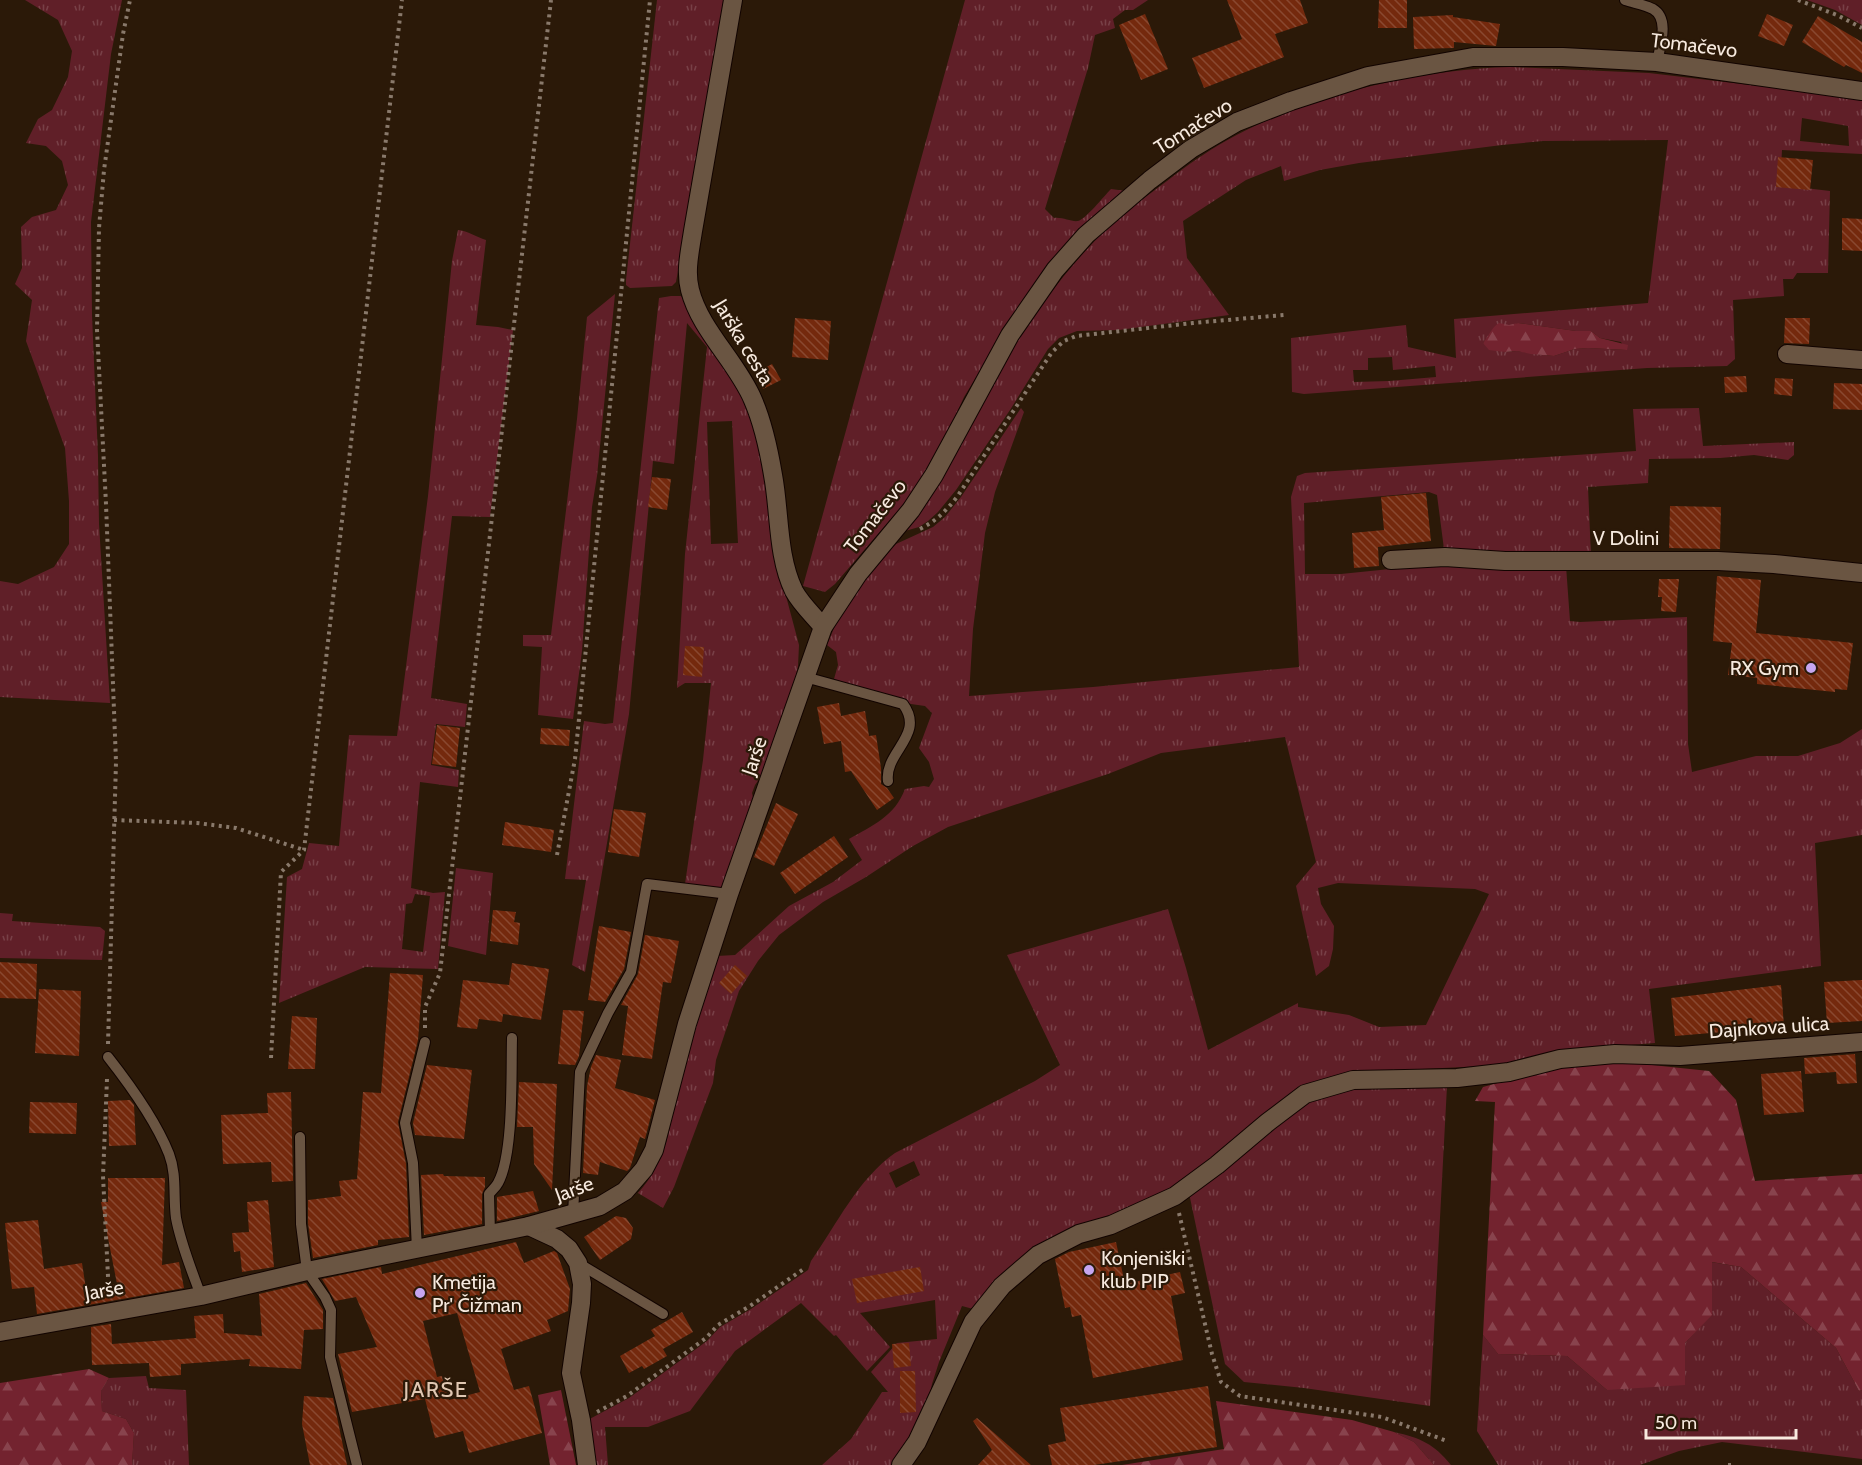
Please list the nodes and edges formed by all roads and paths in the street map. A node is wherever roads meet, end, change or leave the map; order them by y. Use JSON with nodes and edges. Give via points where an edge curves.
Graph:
{"nodes":[{"id":1,"x":130,"y":0,"type":"edge"},
{"id":2,"x":402,"y":0,"type":"edge"},
{"id":3,"x":551,"y":0,"type":"edge"},
{"id":4,"x":650,"y":0,"type":"edge"},
{"id":5,"x":733,"y":0,"type":"edge"},
{"id":6,"x":1625,"y":0,"type":"edge"},
{"id":7,"x":1798,"y":0,"type":"edge"},
{"id":8,"x":1862,"y":28,"type":"edge"},
{"id":9,"x":1657,"y":62,"type":"junction"},
{"id":10,"x":1862,"y":91,"type":"edge"},
{"id":11,"x":1284,"y":315,"type":"dead end"},
{"id":12,"x":1787,"y":354,"type":"dead end"},
{"id":13,"x":1862,"y":360,"type":"edge"},
{"id":14,"x":888,"y":538,"type":"junction"},
{"id":15,"x":1390,"y":560,"type":"dead end"},
{"id":16,"x":1862,"y":573,"type":"edge"},
{"id":17,"x":823,"y":627,"type":"junction"},
{"id":18,"x":805,"y":677,"type":"junction"},
{"id":19,"x":888,"y":781,"type":"dead end"},
{"id":20,"x":114,"y":820,"type":"junction"},
{"id":21,"x":304,"y":850,"type":"junction"},
{"id":22,"x":557,"y":855,"type":"dead end"},
{"id":23,"x":729,"y":894,"type":"junction"},
{"id":24,"x":512,"y":1038,"type":"dead end"},
{"id":25,"x":425,"y":1041,"type":"joint"},
{"id":26,"x":1862,"y":1042,"type":"edge"},
{"id":27,"x":108,"y":1057,"type":"junction"},
{"id":28,"x":271,"y":1058,"type":"dead end"},
{"id":29,"x":300,"y":1137,"type":"dead end"},
{"id":30,"x":1175,"y":1196,"type":"junction"},
{"id":31,"x":573,"y":1215,"type":"junction"},
{"id":32,"x":530,"y":1226,"type":"junction"},
{"id":33,"x":490,"y":1234,"type":"junction"},
{"id":34,"x":417,"y":1250,"type":"junction"},
{"id":35,"x":578,"y":1263,"type":"junction"},
{"id":36,"x":805,"y":1268,"type":"dead end"},
{"id":37,"x":307,"y":1271,"type":"junction"},
{"id":38,"x":201,"y":1296,"type":"junction"},
{"id":39,"x":110,"y":1312,"type":"junction"},
{"id":40,"x":663,"y":1314,"type":"dead end"},
{"id":41,"x":0,"y":1332,"type":"edge"},
{"id":42,"x":581,"y":1420,"type":"junction"},
{"id":43,"x":1447,"y":1441,"type":"dead end"},
{"id":44,"x":357,"y":1465,"type":"edge"},
{"id":45,"x":587,"y":1465,"type":"edge"},
{"id":46,"x":901,"y":1465,"type":"edge"},
{"id":47,"x":1728,"y":1465,"type":"edge"},
{"id":48,"x":1734,"y":1465,"type":"edge"}],
"edges":[{"from":1,"to":20,"type":"path","via":[[104,170],[97,330],[113,666]]},
{"from":2,"to":21,"type":"path"},
{"from":3,"to":25,"type":"path","via":[[440,973],[425,1007]]},
{"from":4,"to":22,"type":"path","via":[[575,759]]},
{"from":5,"to":17,"type":"street","name":"Jarška cesta","via":[[688,281],[699,314],[742,376],[755,404],[773,474],[789,574],[795,592]]},
{"from":6,"to":9,"type":"lane","via":[[1659,14],[1663,22]]},
{"from":7,"to":8,"type":"path"},
{"from":9,"to":10,"type":"street","name":"Tomačevo"},
{"from":9,"to":14,"type":"street","name":"Tomačevo","via":[[1473,57],[1368,76],[1237,122],[1191,149],[1086,235],[1055,270],[1010,335],[934,475]]},
{"from":11,"to":14,"type":"path","via":[[1084,335],[1064,342],[1052,352],[944,513],[920,529]]},
{"from":12,"to":13,"type":"street"},
{"from":14,"to":17,"type":"street","name":"Tomačevo"},
{"from":15,"to":16,"type":"street","name":"V Dolini","via":[[1446,557],[1505,561],[1718,561]]},
{"from":17,"to":18,"type":"street","name":"Tomačevo"},
{"from":18,"to":19,"type":"lane","via":[[903,704],[909,712],[910,729],[891,763]]},
{"from":18,"to":23,"type":"street","name":"Jarše"},
{"from":20,"to":21,"type":"path","via":[[236,828]]},
{"from":20,"to":27,"type":"path"},
{"from":21,"to":28,"type":"path","via":[[281,872]]},
{"from":23,"to":31,"type":"street","name":"Jarše","via":[[687,1024],[654,1150],[625,1191],[600,1206]]},
{"from":23,"to":31,"type":"lane","via":[[647,884],[631,972],[579,1072]]},
{"from":24,"to":33,"type":"lane","via":[[509,1125],[504,1165],[498,1184],[489,1194]]},
{"from":25,"to":34,"type":"lane","via":[[405,1123],[413,1163]]},
{"from":26,"to":30,"type":"street","name":"Dajnkova ulica","via":[[1680,1056],[1615,1054],[1560,1059],[1509,1072],[1457,1078],[1353,1080],[1305,1094]]},
{"from":27,"to":38,"type":"lane","via":[[137,1095],[169,1155],[176,1216]]},
{"from":27,"to":39,"type":"path","via":[[103,1176]]},
{"from":29,"to":37,"type":"lane","via":[[301,1224]]},
{"from":30,"to":43,"type":"path","via":[[1221,1382],[1240,1396],[1382,1418]]},
{"from":30,"to":46,"type":"street","name":"Dajnkova ulica","via":[[1111,1225],[1079,1234],[1038,1255],[1002,1286],[973,1322],[917,1442]]},
{"from":31,"to":32,"type":"street","name":"Jarše"},
{"from":32,"to":33,"type":"street","name":"Jarše"},
{"from":32,"to":35,"type":"street","via":[[557,1239]]},
{"from":33,"to":34,"type":"street","name":"Jarše"},
{"from":34,"to":37,"type":"street","name":"Jarše"},
{"from":35,"to":40,"type":"lane"},
{"from":35,"to":42,"type":"street","via":[[581,1303],[571,1373]]},
{"from":36,"to":42,"type":"path","via":[[718,1325],[627,1396]]},
{"from":37,"to":38,"type":"street","name":"Jarše"},
{"from":37,"to":44,"type":"lane","via":[[331,1310],[330,1357]]},
{"from":38,"to":39,"type":"street","name":"Jarše"},
{"from":39,"to":41,"type":"street","name":"Jarše"},
{"from":42,"to":45,"type":"street"},
{"from":47,"to":48,"type":"path"}]}
